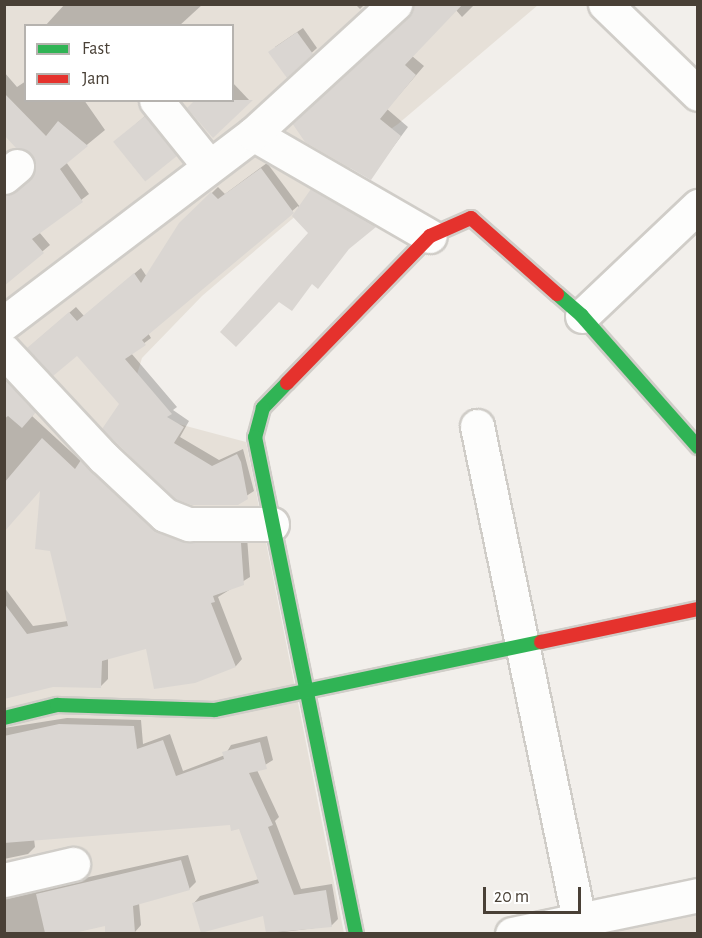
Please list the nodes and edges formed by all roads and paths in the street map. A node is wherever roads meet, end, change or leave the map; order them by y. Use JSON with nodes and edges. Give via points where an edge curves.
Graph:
{"nodes":[{"id":1,"x":395,"y":4,"type":"edge"},
{"id":2,"x":605,"y":4,"type":"edge"},
{"id":3,"x":698,"y":94,"type":"edge"},
{"id":4,"x":158,"y":102,"type":"edge"},
{"id":5,"x":253,"y":135,"type":"junction"},
{"id":6,"x":209,"y":166,"type":"junction"},
{"id":7,"x":698,"y":206,"type":"edge"},
{"id":8,"x":430,"y":236,"type":"junction"},
{"id":9,"x":582,"y":316,"type":"junction"},
{"id":10,"x":4,"y":323,"type":"edge"},
{"id":11,"x":4,"y":351,"type":"edge"},
{"id":12,"x":477,"y":426,"type":"dead end"},
{"id":13,"x":698,"y":447,"type":"edge"},
{"id":14,"x":272,"y":524,"type":"junction"},
{"id":15,"x":698,"y":609,"type":"edge"},
{"id":16,"x":524,"y":645,"type":"junction"},
{"id":17,"x":305,"y":691,"type":"junction"},
{"id":18,"x":4,"y":718,"type":"edge"},
{"id":19,"x":73,"y":864,"type":"dead end"},
{"id":20,"x":4,"y":880,"type":"edge"},
{"id":21,"x":698,"y":895,"type":"edge"},
{"id":22,"x":579,"y":920,"type":"junction"},
{"id":23,"x":356,"y":933,"type":"edge"},
{"id":24,"x":512,"y":933,"type":"edge"}],
"edges":[{"from":1,"to":5,"type":"street"},
{"from":2,"to":3,"type":"street"},
{"from":4,"to":6,"type":"street"},
{"from":5,"to":6,"type":"street"},
{"from":5,"to":8,"type":"street"},
{"from":6,"to":10,"type":"street"},
{"from":7,"to":9,"type":"street"},
{"from":8,"to":9,"type":"street","via":[[471,218]]},
{"from":8,"to":14,"type":"street","via":[[263,408],[255,437]]},
{"from":9,"to":13,"type":"street"},
{"from":11,"to":14,"type":"street","via":[[103,457],[165,515],[189,524]]},
{"from":12,"to":16,"type":"street"},
{"from":14,"to":17,"type":"street"},
{"from":15,"to":16,"type":"street"},
{"from":16,"to":17,"type":"street"},
{"from":16,"to":22,"type":"street"},
{"from":17,"to":18,"type":"street","via":[[215,710],[57,705]]},
{"from":17,"to":23,"type":"street"},
{"from":19,"to":20,"type":"street"},
{"from":21,"to":22,"type":"street"},
{"from":22,"to":24,"type":"street"}]}
